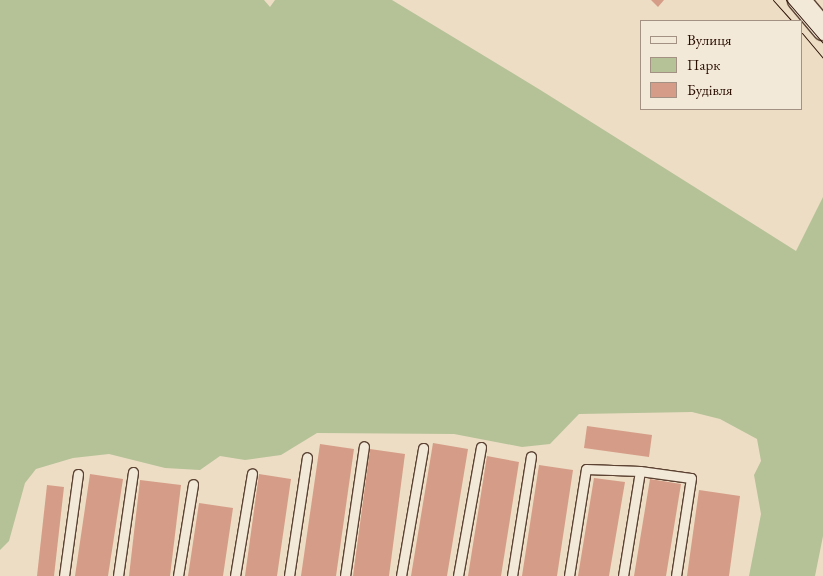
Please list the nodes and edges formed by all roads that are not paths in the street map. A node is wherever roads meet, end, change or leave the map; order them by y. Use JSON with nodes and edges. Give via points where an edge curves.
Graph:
{"nodes":[{"id":1,"x":799,"y":0,"type":"edge"},
{"id":2,"x":823,"y":29,"type":"edge"},
{"id":3,"x":364,"y":446,"type":"dead end"},
{"id":4,"x":480,"y":447,"type":"dead end"},
{"id":5,"x":423,"y":448,"type":"dead end"},
{"id":6,"x":307,"y":456,"type":"dead end"},
{"id":7,"x":531,"y":456,"type":"dead end"},
{"id":8,"x":640,"y":471,"type":"junction"},
{"id":9,"x":133,"y":472,"type":"dead end"},
{"id":10,"x":78,"y":474,"type":"dead end"},
{"id":11,"x":252,"y":474,"type":"dead end"},
{"id":12,"x":193,"y":484,"type":"dead end"},
{"id":13,"x":64,"y":576,"type":"edge"},
{"id":14,"x":118,"y":576,"type":"edge"},
{"id":15,"x":178,"y":576,"type":"edge"},
{"id":16,"x":235,"y":576,"type":"edge"},
{"id":17,"x":289,"y":576,"type":"edge"},
{"id":18,"x":345,"y":576,"type":"edge"},
{"id":19,"x":401,"y":576,"type":"edge"},
{"id":20,"x":458,"y":576,"type":"edge"},
{"id":21,"x":512,"y":576,"type":"edge"},
{"id":22,"x":568,"y":576,"type":"edge"},
{"id":23,"x":623,"y":576,"type":"edge"},
{"id":24,"x":676,"y":576,"type":"edge"}],
"edges":[{"from":1,"to":2,"type":"main road"},
{"from":3,"to":18,"type":"lane"},
{"from":4,"to":20,"type":"lane"},
{"from":5,"to":19,"type":"lane"},
{"from":6,"to":17,"type":"lane"},
{"from":7,"to":21,"type":"lane"},
{"from":8,"to":22,"type":"lane","via":[[586,468]]},
{"from":8,"to":23,"type":"lane"},
{"from":8,"to":24,"type":"lane","via":[[691,478]]},
{"from":9,"to":14,"type":"lane"},
{"from":10,"to":13,"type":"lane"},
{"from":11,"to":16,"type":"lane"},
{"from":12,"to":15,"type":"lane"}]}
